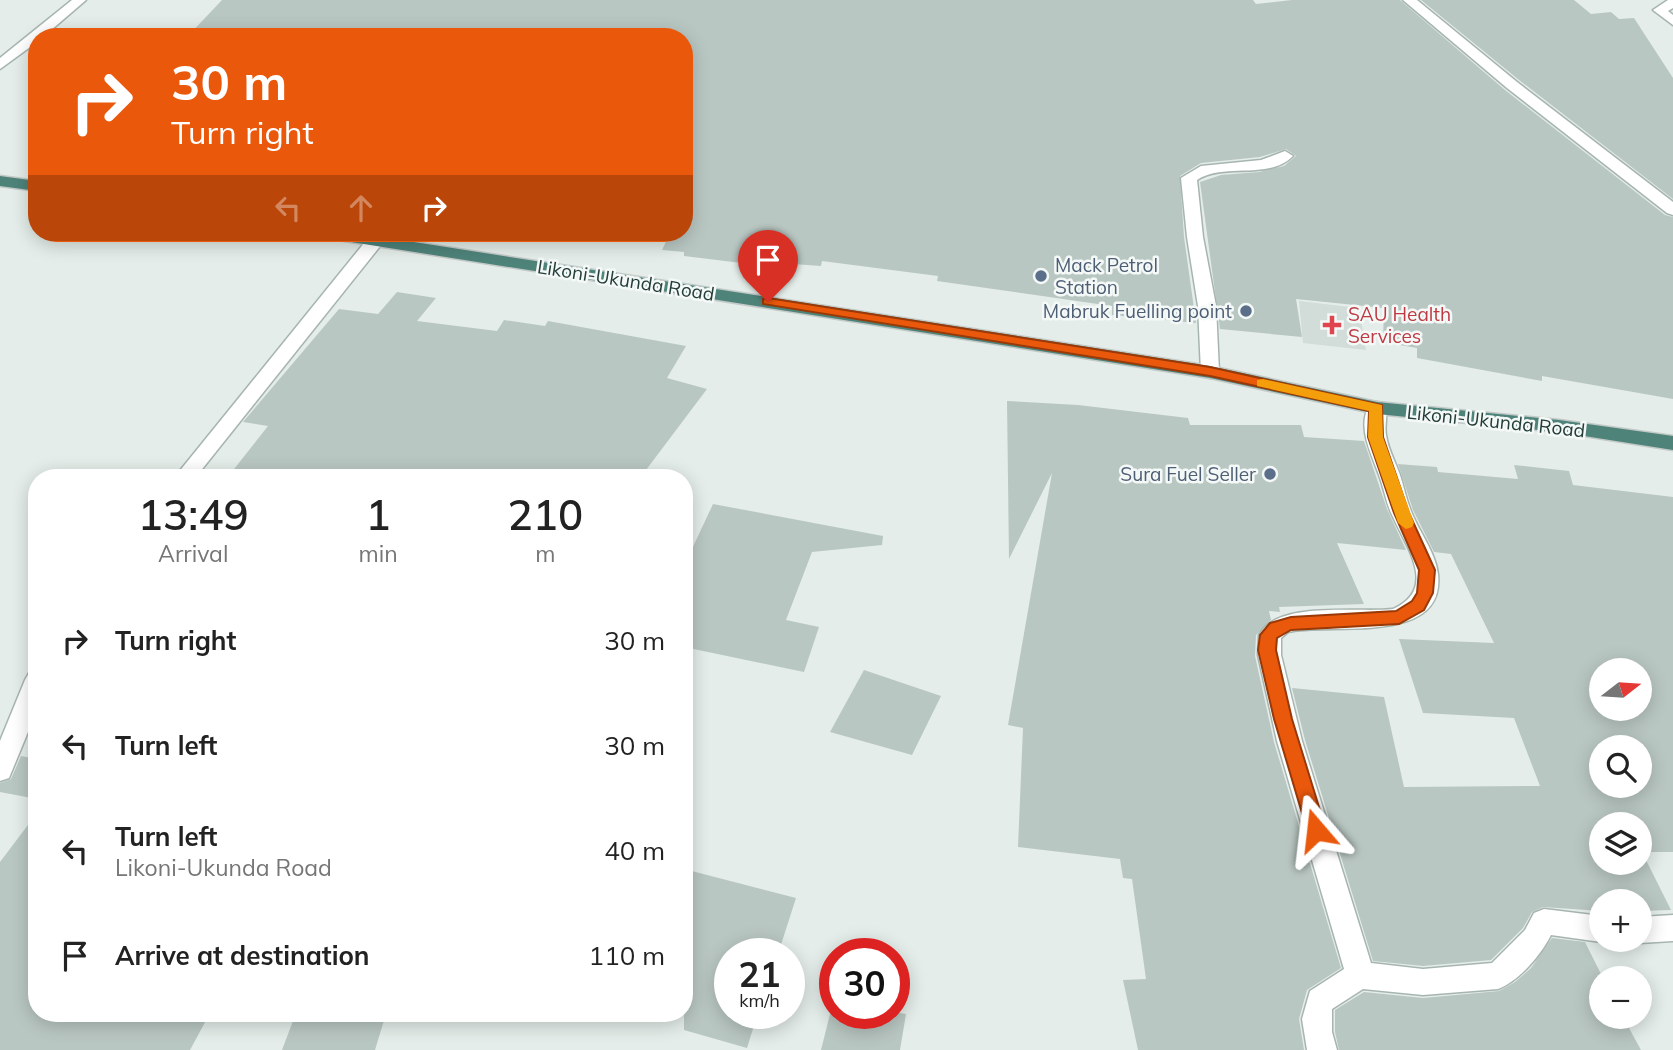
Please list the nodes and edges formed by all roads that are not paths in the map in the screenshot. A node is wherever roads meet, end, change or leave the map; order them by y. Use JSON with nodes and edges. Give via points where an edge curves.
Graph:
{"nodes":[{"id":1,"x":80,"y":0,"type":"edge"},
{"id":2,"x":1409,"y":0,"type":"edge"},
{"id":3,"x":1673,"y":3,"type":"edge"},
{"id":4,"x":1673,"y":21,"type":"edge"},
{"id":5,"x":46,"y":28,"type":"edge"},
{"id":6,"x":28,"y":42,"type":"edge"},
{"id":7,"x":0,"y":65,"type":"edge"},
{"id":8,"x":1285,"y":156,"type":"dead end"},
{"id":9,"x":0,"y":181,"type":"edge"},
{"id":10,"x":28,"y":185,"type":"edge"},
{"id":11,"x":1673,"y":210,"type":"edge"},
{"id":12,"x":373,"y":242,"type":"edge"},
{"id":13,"x":388,"y":242,"type":"edge"},
{"id":14,"x":1210,"y":372,"type":"junction"},
{"id":15,"x":1377,"y":408,"type":"junction"},
{"id":16,"x":1673,"y":443,"type":"edge"},
{"id":17,"x":191,"y":469,"type":"edge"},
{"id":18,"x":28,"y":702,"type":"edge"},
{"id":19,"x":0,"y":771,"type":"edge"},
{"id":20,"x":1589,"y":928,"type":"edge"},
{"id":21,"x":1673,"y":928,"type":"edge"},
{"id":22,"x":1652,"y":929,"type":"edge"},
{"id":23,"x":1360,"y":975,"type":"junction"},
{"id":24,"x":1322,"y":1050,"type":"edge"}],
"edges":[{"from":1,"to":5,"type":"street"},
{"from":2,"to":11,"type":"street"},
{"from":3,"to":4,"type":"street","via":[[1659,10]]},
{"from":6,"to":7,"type":"street"},
{"from":8,"to":14,"type":"street","via":[[1259,165],[1223,164],[1189,178],[1207,306]]},
{"from":9,"to":10,"type":"highway"},
{"from":12,"to":17,"type":"street"},
{"from":13,"to":14,"type":"highway","name":"Likoni-Ukunda Road"},
{"from":14,"to":15,"type":"highway","name":"Likoni-Ukunda Road"},
{"from":15,"to":16,"type":"highway","name":"Likoni-Ukunda Road"},
{"from":15,"to":23,"type":"street","via":[[1376,437],[1401,513],[1427,570],[1425,593],[1418,606],[1399,617],[1322,620],[1276,628],[1269,635],[1267,650],[1283,719]]},
{"from":18,"to":19,"type":"street"},
{"from":20,"to":23,"type":"street","via":[[1544,922],[1535,939],[1498,976],[1423,982]]},
{"from":21,"to":22,"type":"street"},
{"from":23,"to":24,"type":"street","via":[[1320,1001],[1316,1014]]}]}
